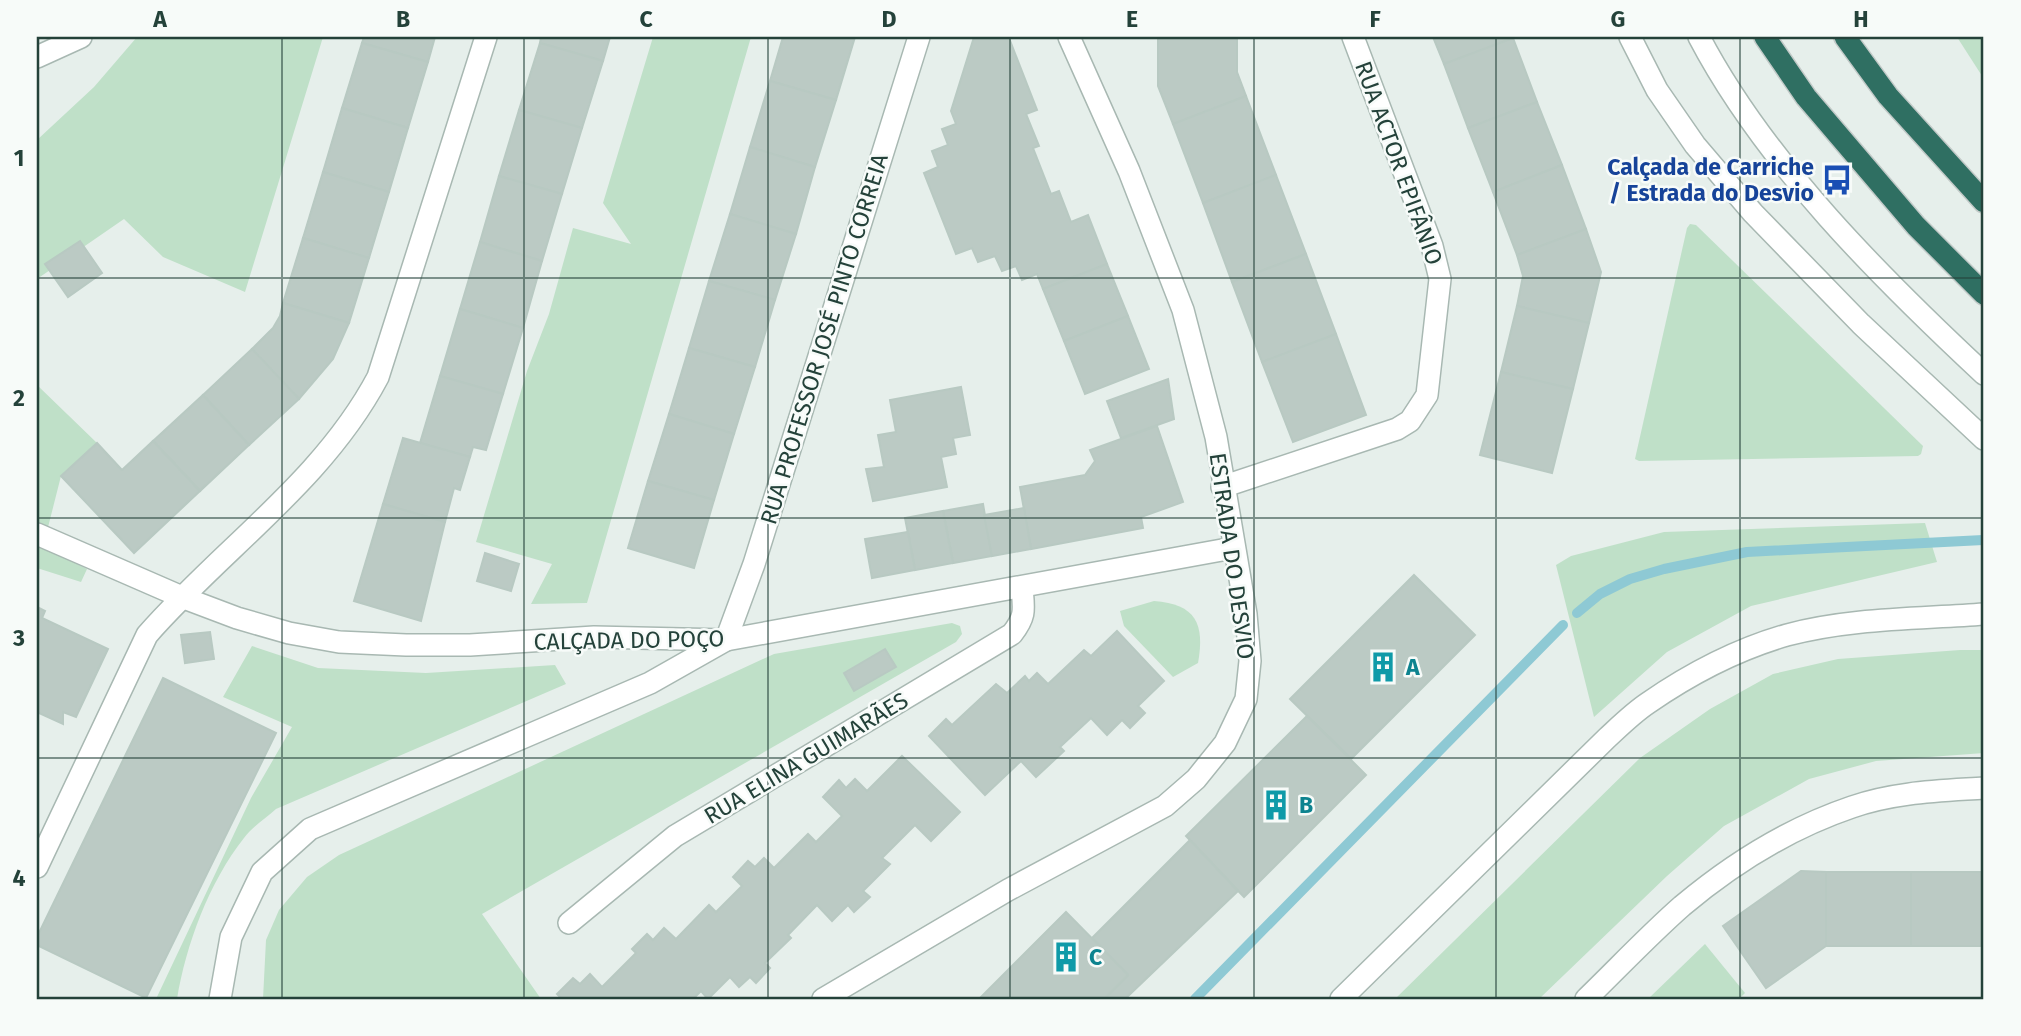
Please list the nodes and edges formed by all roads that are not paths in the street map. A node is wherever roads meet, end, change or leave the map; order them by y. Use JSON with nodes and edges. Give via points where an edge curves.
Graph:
{"nodes":[{"id":1,"x":81,"y":37,"type":"edge"},
{"id":2,"x":486,"y":37,"type":"edge"},
{"id":3,"x":919,"y":37,"type":"edge"},
{"id":4,"x":1069,"y":37,"type":"edge"},
{"id":5,"x":1353,"y":37,"type":"edge"},
{"id":6,"x":1630,"y":37,"type":"edge"},
{"id":7,"x":1699,"y":37,"type":"edge"},
{"id":8,"x":1765,"y":37,"type":"edge"},
{"id":9,"x":1845,"y":37,"type":"edge"},
{"id":10,"x":37,"y":57,"type":"edge"},
{"id":11,"x":1984,"y":202,"type":"edge"},
{"id":12,"x":1984,"y":294,"type":"edge"},
{"id":13,"x":1984,"y":374,"type":"edge"},
{"id":14,"x":1984,"y":439,"type":"edge"},
{"id":15,"x":1222,"y":486,"type":"junction"},
{"id":16,"x":37,"y":534,"type":"edge"},
{"id":17,"x":1233,"y":548,"type":"junction"},
{"id":18,"x":1022,"y":588,"type":"junction"},
{"id":19,"x":184,"y":598,"type":"junction"},
{"id":20,"x":1984,"y":614,"type":"edge"},
{"id":21,"x":726,"y":640,"type":"junction"},
{"id":22,"x":1984,"y":788,"type":"edge"},
{"id":23,"x":37,"y":867,"type":"edge"},
{"id":24,"x":569,"y":923,"type":"dead end"},
{"id":25,"x":220,"y":999,"type":"edge"},
{"id":26,"x":823,"y":999,"type":"edge"},
{"id":27,"x":1341,"y":999,"type":"edge"},
{"id":28,"x":1586,"y":999,"type":"edge"}],
"edges":[{"from":1,"to":10,"type":"street"},
{"from":2,"to":19,"type":"street","via":[[378,377],[362,407],[335,444]]},
{"from":3,"to":21,"type":"street","name":"RUA PROFESSOR JOSÉ PINTO CORREIA"},
{"from":4,"to":15,"type":"street","name":"ESTRADA DO DESVIO","via":[[1129,171],[1183,310],[1216,437]]},
{"from":5,"to":15,"type":"street","name":"RUA ACTOR EPIFÂNIO","via":[[1433,246],[1440,279],[1427,395],[1410,421],[1397,429]]},
{"from":6,"to":14,"type":"street","via":[[1657,90],[1695,145],[1753,213],[1861,324]]},
{"from":7,"to":13,"type":"street","via":[[1718,73],[1789,170],[1908,303]]},
{"from":8,"to":12,"type":"highway","via":[[1806,97],[1890,196]]},
{"from":9,"to":11,"type":"highway","via":[[1888,96]]},
{"from":15,"to":17,"type":"street","name":"ESTRADA DO DESVIO"},
{"from":16,"to":19,"type":"street","name":"CALÇADA DO POÇO"},
{"from":17,"to":18,"type":"street","name":"CALÇADA DO POÇO"},
{"from":17,"to":26,"type":"street","name":"ESTRADA DO DESVIO","via":[[1250,661],[1245,699],[1225,743],[1195,779],[1165,806],[1008,890]]},
{"from":18,"to":21,"type":"street","name":"CALÇADA DO POÇO"},
{"from":18,"to":24,"type":"street","name":"RUA ELINA GUIMARÃES","via":[[1022,621],[1012,634],[676,836]]},
{"from":19,"to":21,"type":"street","name":"CALÇADA DO POÇO","via":[[237,618],[339,642],[406,646],[594,637]]},
{"from":19,"to":23,"type":"street","via":[[147,635]]},
{"from":20,"to":27,"type":"street","via":[[1844,624],[1787,635],[1685,679],[1645,704],[1607,738]]},
{"from":21,"to":25,"type":"street","via":[[650,683],[310,828],[262,872],[232,937]]},
{"from":22,"to":28,"type":"street","via":[[1915,793],[1854,806],[1793,831],[1733,866],[1682,907]]}]}
